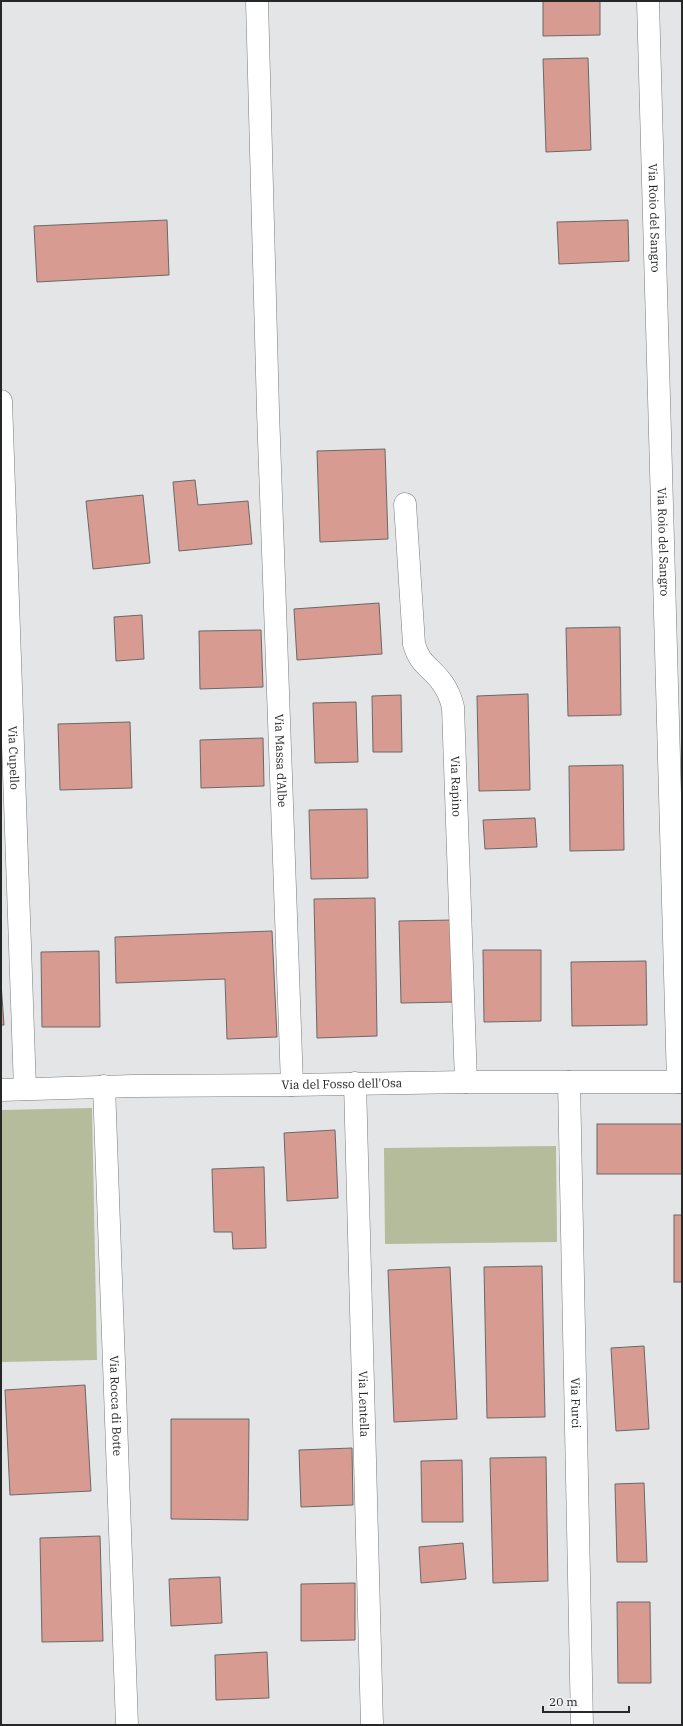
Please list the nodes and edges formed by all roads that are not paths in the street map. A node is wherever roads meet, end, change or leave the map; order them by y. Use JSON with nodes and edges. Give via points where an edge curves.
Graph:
{"nodes":[{"id":1,"x":257,"y":1,"type":"edge"},
{"id":2,"x":648,"y":1,"type":"edge"},
{"id":3,"x":1,"y":401,"type":"edge"},
{"id":4,"x":406,"y":504,"type":"dead end"},
{"id":5,"x":673,"y":595,"type":"edge"},
{"id":6,"x":466,"y":1082,"type":"junction"},
{"id":7,"x":569,"y":1082,"type":"junction"},
{"id":8,"x":680,"y":1082,"type":"edge"},
{"id":9,"x":355,"y":1083,"type":"junction"},
{"id":10,"x":104,"y":1086,"type":"junction"},
{"id":11,"x":292,"y":1086,"type":"junction"},
{"id":12,"x":25,"y":1089,"type":"junction"},
{"id":13,"x":1,"y":1090,"type":"edge"},
{"id":14,"x":127,"y":1725,"type":"edge"},
{"id":15,"x":372,"y":1725,"type":"edge"},
{"id":16,"x":582,"y":1725,"type":"edge"}],
"edges":[{"from":1,"to":11,"type":"street","name":"Via Massa d'Albe","via":[[269,436]]},
{"from":2,"to":5,"type":"street","name":"Via Roio del Sangro"},
{"from":3,"to":12,"type":"street","name":"Via Cupello"},
{"from":4,"to":6,"type":"street","name":"Via Rapino","via":[[414,644],[421,661],[443,682],[453,707]]},
{"from":5,"to":8,"type":"street","name":"Via Roio del Sangro"},
{"from":6,"to":7,"type":"street","name":"Via del Fosso dell'Osa"},
{"from":6,"to":9,"type":"street","name":"Via del Fosso dell'Osa"},
{"from":7,"to":8,"type":"street","name":"Via del Fosso dell'Osa"},
{"from":7,"to":16,"type":"street","name":"Via Furci"},
{"from":9,"to":11,"type":"street","name":"Via del Fosso dell'Osa"},
{"from":9,"to":15,"type":"street","name":"Via Lentella"},
{"from":10,"to":11,"type":"street","name":"Via del Fosso dell'Osa"},
{"from":10,"to":12,"type":"street","name":"Via del Fosso dell'Osa"},
{"from":10,"to":14,"type":"street","name":"Via Rocca di Botte"},
{"from":12,"to":13,"type":"street","name":"Via del Fosso dell'Osa"}]}
